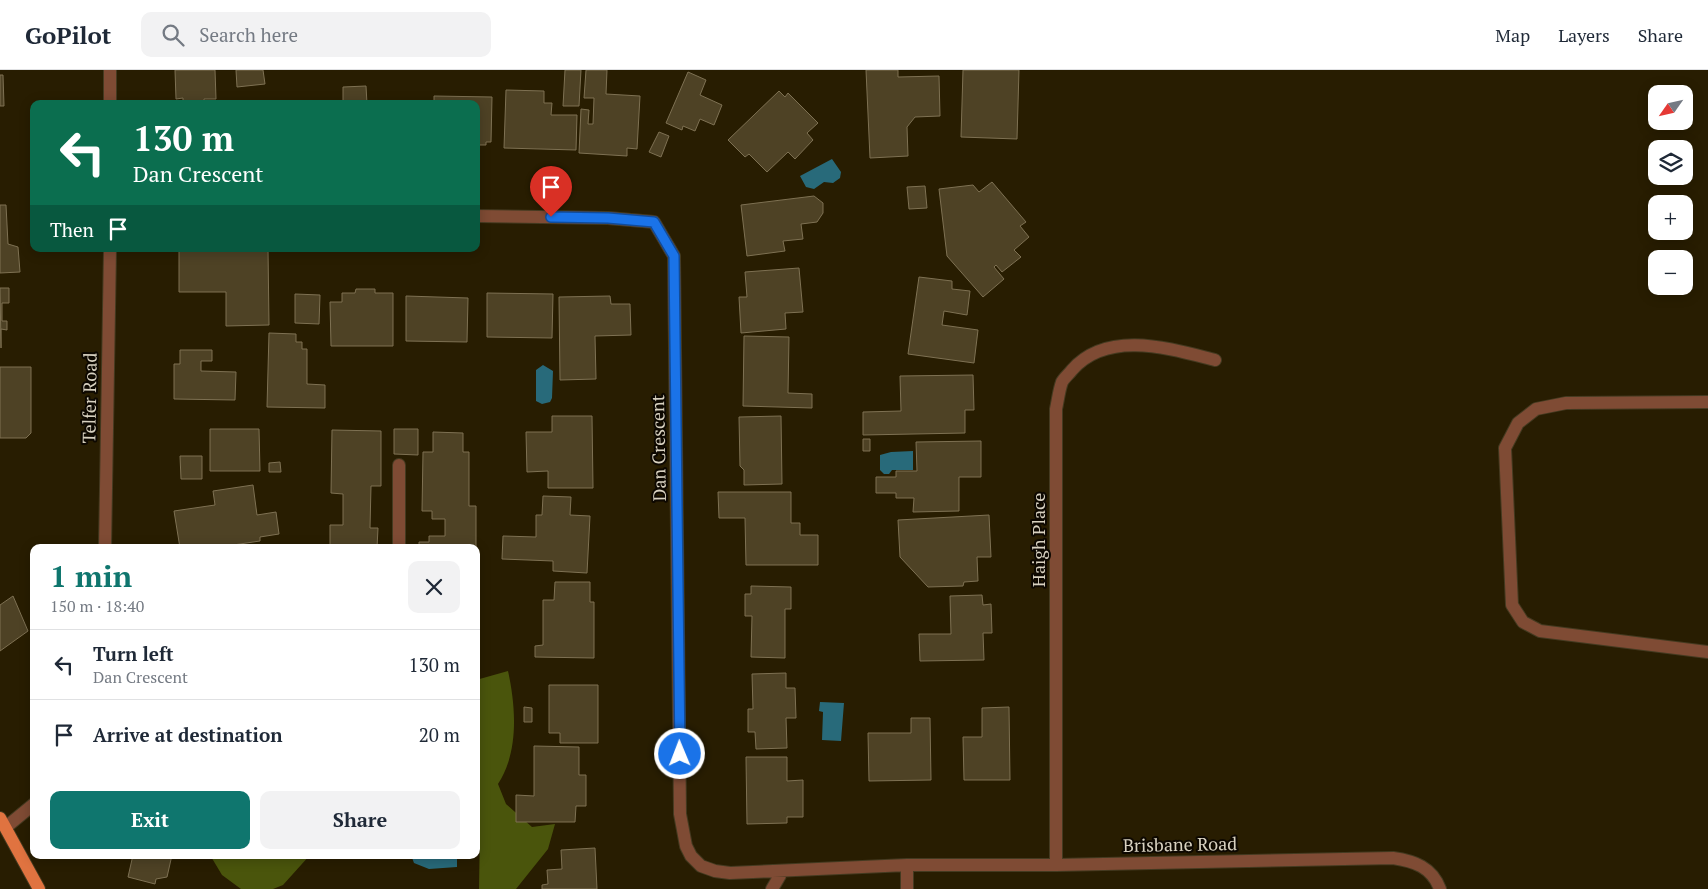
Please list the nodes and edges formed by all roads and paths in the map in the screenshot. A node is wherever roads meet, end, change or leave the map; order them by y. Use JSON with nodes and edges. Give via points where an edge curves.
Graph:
{"nodes":[{"id":1,"x":110,"y":70,"type":"edge"},
{"id":2,"x":110,"y":100,"type":"edge"},
{"id":3,"x":480,"y":216,"type":"edge"},
{"id":4,"x":110,"y":252,"type":"edge"},
{"id":5,"x":1215,"y":360,"type":"dead end"},
{"id":6,"x":1708,"y":402,"type":"edge"},
{"id":7,"x":399,"y":465,"type":"dead end"},
{"id":8,"x":105,"y":544,"type":"edge"},
{"id":9,"x":399,"y":544,"type":"edge"},
{"id":10,"x":1708,"y":652,"type":"edge"},
{"id":11,"x":30,"y":806,"type":"edge"},
{"id":12,"x":3,"y":823,"type":"edge"},
{"id":13,"x":691,"y":856,"type":"joint"},
{"id":14,"x":907,"y":865,"type":"junction"},
{"id":15,"x":1056,"y":865,"type":"junction"},
{"id":16,"x":782,"y":872,"type":"junction"},
{"id":17,"x":40,"y":889,"type":"edge"},
{"id":18,"x":772,"y":889,"type":"edge"},
{"id":19,"x":908,"y":889,"type":"edge"},
{"id":20,"x":1440,"y":889,"type":"edge"}],
"edges":[{"from":1,"to":2,"type":"street"},
{"from":3,"to":13,"type":"street","name":"Dan Crescent","via":[[654,222],[674,256],[680,814]]},
{"from":4,"to":8,"type":"street","name":"Telfer Road"},
{"from":5,"to":15,"type":"street","name":"Haigh Place","via":[[1164,347],[1127,345],[1100,350],[1079,363],[1062,382],[1056,408]]},
{"from":6,"to":10,"type":"street","via":[[1566,403],[1536,409],[1518,423],[1505,448],[1512,605],[1523,622],[1540,631]]},
{"from":7,"to":9,"type":"street"},
{"from":11,"to":12,"type":"street"},
{"from":12,"to":17,"type":"main road"},
{"from":13,"to":16,"type":"street","name":"Brisbane Road","via":[[701,866],[715,871]]},
{"from":14,"to":15,"type":"street","name":"Brisbane Road"},
{"from":14,"to":16,"type":"street","name":"Brisbane Road"},
{"from":14,"to":19,"type":"street"},
{"from":15,"to":20,"type":"street","name":"Brisbane Road","via":[[1393,858],[1413,861],[1429,870]]},
{"from":16,"to":18,"type":"street"}]}
